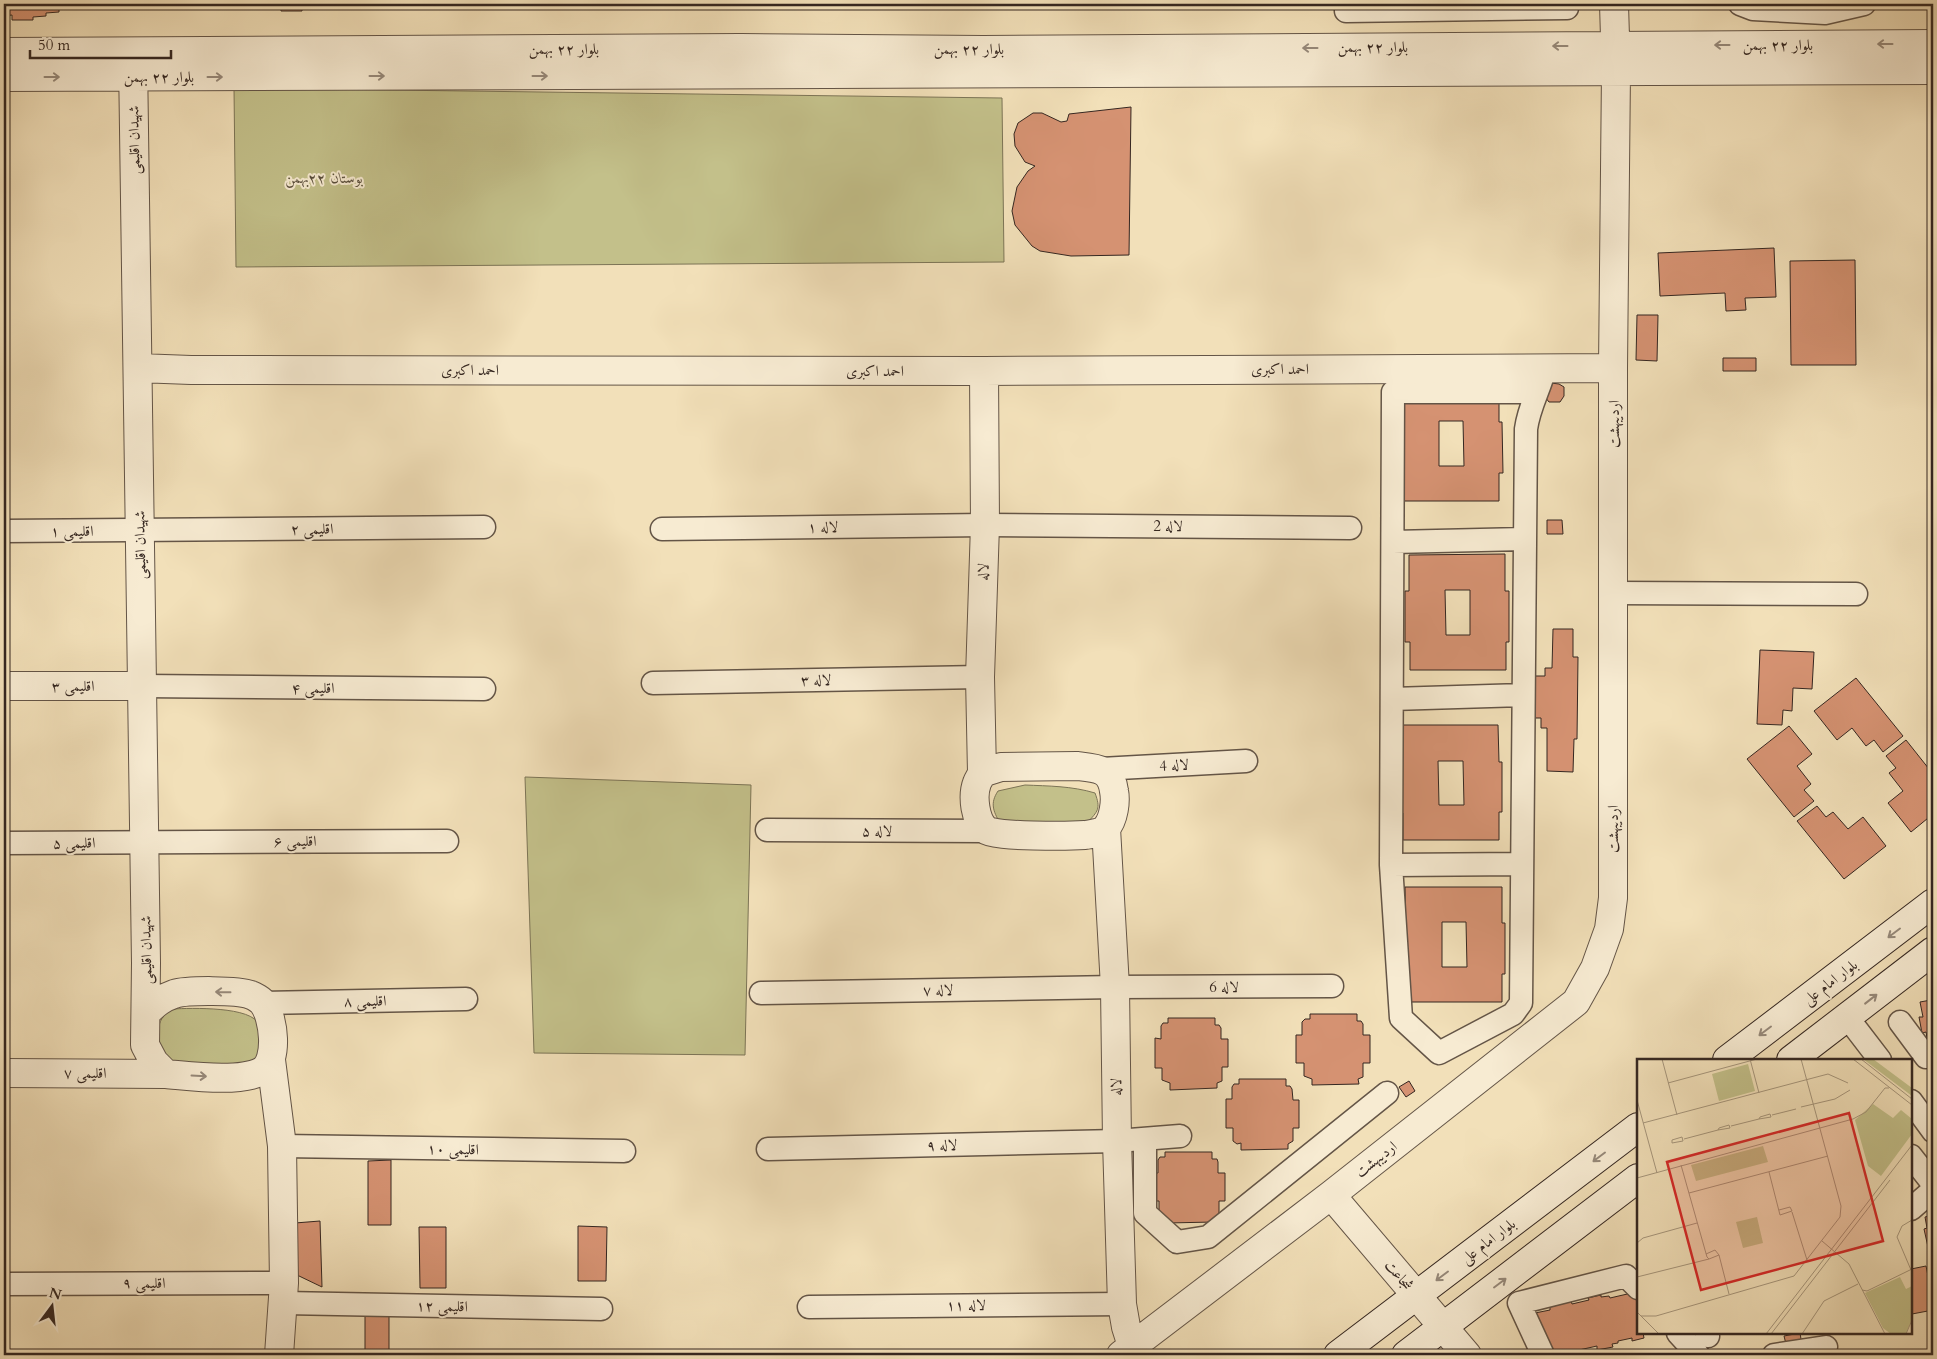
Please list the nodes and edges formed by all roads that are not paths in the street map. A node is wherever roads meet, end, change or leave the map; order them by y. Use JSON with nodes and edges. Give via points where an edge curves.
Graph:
{"nodes":[{"id":1,"x":1346,"y":4,"type":"edge"},
{"id":2,"x":1568,"y":4,"type":"edge"},
{"id":3,"x":1614,"y":4,"type":"edge"},
{"id":4,"x":1740,"y":4,"type":"edge"},
{"id":5,"x":1864,"y":4,"type":"edge"},
{"id":6,"x":1933,"y":44,"type":"edge"},
{"id":7,"x":4,"y":52,"type":"edge"},
{"id":8,"x":1615,"y":58,"type":"junction"},
{"id":9,"x":133,"y":64,"type":"junction"},
{"id":10,"x":1933,"y":70,"type":"edge"},
{"id":11,"x":4,"y":77,"type":"edge"},
{"id":12,"x":138,"y":368,"type":"junction"},
{"id":13,"x":1613,"y":368,"type":"junction"},
{"id":14,"x":984,"y":371,"type":"junction"},
{"id":15,"x":1541,"y":380,"type":"junction"},
{"id":16,"x":985,"y":525,"type":"junction"},
{"id":17,"x":484,"y":527,"type":"dead end"},
{"id":18,"x":1350,"y":528,"type":"dead end"},
{"id":19,"x":662,"y":529,"type":"dead end"},
{"id":20,"x":140,"y":530,"type":"junction"},
{"id":21,"x":4,"y":531,"type":"edge"},
{"id":22,"x":1524,"y":539,"type":"junction"},
{"id":23,"x":1393,"y":542,"type":"junction"},
{"id":24,"x":1614,"y":593,"type":"junction"},
{"id":25,"x":1856,"y":594,"type":"dead end"},
{"id":26,"x":980,"y":677,"type":"junction"},
{"id":27,"x":653,"y":683,"type":"dead end"},
{"id":28,"x":4,"y":686,"type":"edge"},
{"id":29,"x":142,"y":686,"type":"junction"},
{"id":30,"x":484,"y":689,"type":"dead end"},
{"id":31,"x":1523,"y":695,"type":"junction"},
{"id":32,"x":1392,"y":699,"type":"junction"},
{"id":33,"x":1246,"y":761,"type":"dead end"},
{"id":34,"x":1101,"y":769,"type":"junction"},
{"id":35,"x":982,"y":773,"type":"junction"},
{"id":36,"x":1106,"y":828,"type":"junction"},
{"id":37,"x":767,"y":830,"type":"dead end"},
{"id":38,"x":986,"y":831,"type":"junction"},
{"id":39,"x":447,"y":841,"type":"dead end"},
{"id":40,"x":144,"y":842,"type":"junction"},
{"id":41,"x":4,"y":843,"type":"edge"},
{"id":42,"x":1522,"y":864,"type":"junction"},
{"id":43,"x":1391,"y":865,"type":"junction"},
{"id":44,"x":1933,"y":904,"type":"edge"},
{"id":45,"x":1933,"y":951,"type":"edge"},
{"id":46,"x":146,"y":963,"type":"junction"},
{"id":47,"x":1332,"y":986,"type":"dead end"},
{"id":48,"x":1115,"y":987,"type":"junction"},
{"id":49,"x":177,"y":993,"type":"junction"},
{"id":50,"x":761,"y":993,"type":"dead end"},
{"id":51,"x":466,"y":999,"type":"dead end"},
{"id":52,"x":263,"y":1002,"type":"junction"},
{"id":53,"x":146,"y":1014,"type":"junction"},
{"id":54,"x":1847,"y":1017,"type":"junction"},
{"id":55,"x":1900,"y":1022,"type":"dead end"},
{"id":56,"x":145,"y":1045,"type":"junction"},
{"id":57,"x":1933,"y":1056,"type":"edge"},
{"id":58,"x":1728,"y":1059,"type":"edge"},
{"id":59,"x":1792,"y":1059,"type":"edge"},
{"id":60,"x":1879,"y":1059,"type":"edge"},
{"id":61,"x":271,"y":1060,"type":"junction"},
{"id":62,"x":4,"y":1073,"type":"edge"},
{"id":63,"x":108,"y":1074,"type":"junction"},
{"id":64,"x":166,"y":1074,"type":"junction"},
{"id":65,"x":1388,"y":1093,"type":"dead end"},
{"id":66,"x":1912,"y":1102,"type":"edge"},
{"id":67,"x":1637,"y":1129,"type":"edge"},
{"id":68,"x":1933,"y":1131,"type":"edge"},
{"id":69,"x":1180,"y":1136,"type":"dead end"},
{"id":70,"x":1145,"y":1139,"type":"junction"},
{"id":71,"x":1116,"y":1141,"type":"junction"},
{"id":72,"x":282,"y":1146,"type":"junction"},
{"id":73,"x":768,"y":1149,"type":"dead end"},
{"id":74,"x":624,"y":1151,"type":"dead end"},
{"id":75,"x":1912,"y":1157,"type":"edge"},
{"id":76,"x":1637,"y":1179,"type":"edge"},
{"id":77,"x":1933,"y":1184,"type":"edge"},
{"id":78,"x":1933,"y":1190,"type":"edge"},
{"id":79,"x":1331,"y":1195,"type":"junction"},
{"id":80,"x":1912,"y":1208,"type":"edge"},
{"id":81,"x":4,"y":1284,"type":"edge"},
{"id":82,"x":1637,"y":1287,"type":"edge"},
{"id":83,"x":284,"y":1293,"type":"junction"},
{"id":84,"x":1417,"y":1295,"type":"junction"},
{"id":85,"x":1122,"y":1304,"type":"junction"},
{"id":86,"x":809,"y":1306,"type":"dead end"},
{"id":87,"x":601,"y":1309,"type":"dead end"},
{"id":88,"x":1444,"y":1326,"type":"junction"},
{"id":89,"x":1679,"y":1334,"type":"edge"},
{"id":90,"x":1825,"y":1345,"type":"edge"},
{"id":91,"x":1126,"y":1350,"type":"edge"},
{"id":92,"x":1788,"y":1354,"type":"edge"},
{"id":93,"x":280,"y":1355,"type":"edge"},
{"id":94,"x":1338,"y":1355,"type":"edge"},
{"id":95,"x":1406,"y":1355,"type":"edge"},
{"id":96,"x":1467,"y":1355,"type":"edge"},
{"id":97,"x":1543,"y":1355,"type":"edge"},
{"id":98,"x":1698,"y":1355,"type":"edge"}],
"edges":[{"from":1,"to":2,"type":"street","via":[[1346,11],[1567,8]]},
{"from":3,"to":8,"type":"street","name":"اردیبهشت"},
{"from":4,"to":5,"type":"street","via":[[1752,9],[1824,13]]},
{"from":6,"to":8,"type":"street","name":"بلوار ۲۲ بهمن","one_way":true},
{"from":7,"to":9,"type":"street","name":"بلوار ۲۲ بهمن"},
{"from":8,"to":9,"type":"street","name":"بلوار ۲۲ بهمن"},
{"from":8,"to":10,"type":"street","name":"بلوار ۲۲ بهمن"},
{"from":8,"to":13,"type":"street","name":"اردیبهشت"},
{"from":11,"to":9,"type":"street","name":"بلوار ۲۲ بهمن","one_way":true},
{"from":9,"to":12,"type":"street","name":"شهیدان اقلیمی"},
{"from":12,"to":14,"type":"street","name":"احمد اکبری"},
{"from":12,"to":20,"type":"street","name":"شهیدان اقلیمی"},
{"from":13,"to":15,"type":"street","name":"احمد اکبری"},
{"from":13,"to":24,"type":"street","name":"اردیبهشت"},
{"from":14,"to":15,"type":"street","name":"احمد اکبری"},
{"from":14,"to":16,"type":"street","name":"لاله"},
{"from":15,"to":22,"type":"street","via":[[1528,412],[1526,429]]},
{"from":15,"to":23,"type":"street","via":[[1394,392]]},
{"from":16,"to":18,"type":"street","name":"لاله 2"},
{"from":16,"to":19,"type":"street","name":"لاله ۱"},
{"from":16,"to":26,"type":"street","name":"لاله"},
{"from":17,"to":20,"type":"street","name":"اقلیمی ۲"},
{"from":20,"to":21,"type":"street","name":"اقلیمی ۱"},
{"from":20,"to":29,"type":"street","name":"شهیدان اقلیمی"},
{"from":22,"to":23,"type":"street"},
{"from":22,"to":31,"type":"street"},
{"from":23,"to":32,"type":"street"},
{"from":24,"to":25,"type":"street"},
{"from":24,"to":79,"type":"street","name":"اردیبهشت","via":[[1613,898],[1609,929],[1595,968],[1576,1002]]},
{"from":26,"to":27,"type":"street","name":"لاله ۳"},
{"from":26,"to":35,"type":"street","name":"لاله"},
{"from":28,"to":29,"type":"street","name":"اقلیمی ۳"},
{"from":29,"to":30,"type":"street","name":"اقلیمی ۴"},
{"from":29,"to":40,"type":"street","name":"شهیدان اقلیمی"},
{"from":31,"to":32,"type":"street"},
{"from":31,"to":42,"type":"street"},
{"from":32,"to":43,"type":"street"},
{"from":33,"to":34,"type":"street","name":"لاله 4"},
{"from":34,"to":35,"type":"street","via":[[1077,766],[1001,767]]},
{"from":34,"to":36,"type":"street","via":[[1108,775],[1114,790],[1113,814]]},
{"from":35,"to":38,"type":"street","name":"لاله","via":[[976,783],[975,804],[979,821]]},
{"from":36,"to":38,"type":"street","via":[[1083,835]]},
{"from":36,"to":48,"type":"street","name":"لاله"},
{"from":37,"to":38,"type":"street","name":"لاله ۵"},
{"from":39,"to":40,"type":"street","name":"اقلیمی ۶"},
{"from":40,"to":41,"type":"street","name":"اقلیمی ۵"},
{"from":40,"to":46,"type":"street","name":"شهیدان اقلیمی"},
{"from":42,"to":43,"type":"street"},
{"from":42,"to":43,"type":"street","via":[[1521,1003],[1514,1014],[1439,1052],[1401,1018]]},
{"from":44,"to":58,"type":"street","name":"بلوار امام علی","one_way":true},
{"from":54,"to":45,"type":"street","one_way":true},
{"from":46,"to":49,"type":"street","via":[[157,984]]},
{"from":46,"to":53,"type":"street","name":"شهیدان اقلیمی"},
{"from":47,"to":48,"type":"street","name":"لاله 6"},
{"from":48,"to":50,"type":"street","name":"لاله ۷"},
{"from":48,"to":71,"type":"street","name":"لاله"},
{"from":52,"to":49,"type":"street","one_way":true,"via":[[251,995],[226,991]]},
{"from":49,"to":53,"type":"street","via":[[159,1000]]},
{"from":51,"to":52,"type":"street","name":"اقلیمی ۸"},
{"from":52,"to":61,"type":"street","via":[[271,1020],[274,1042]]},
{"from":53,"to":56,"type":"street"},
{"from":54,"to":59,"type":"street"},
{"from":54,"to":60,"type":"street"},
{"from":55,"to":57,"type":"street","via":[[1926,1057]]},
{"from":56,"to":63,"type":"street","via":[[130,1062]]},
{"from":56,"to":64,"type":"street","via":[[154,1062]]},
{"from":64,"to":61,"type":"street","one_way":true,"via":[[232,1078],[262,1070]]},
{"from":61,"to":72,"type":"street"},
{"from":62,"to":63,"type":"street","name":"اقلیمی ۷"},
{"from":63,"to":64,"type":"street","name":"اقلیمی ۷"},
{"from":65,"to":70,"type":"street","via":[[1208,1237],[1177,1242],[1145,1213]]},
{"from":66,"to":68,"type":"street"},
{"from":67,"to":84,"type":"street","name":"بلوار امام علی","one_way":true},
{"from":69,"to":70,"type":"street","name":"لاله ۹"},
{"from":70,"to":71,"type":"street","name":"لاله ۹"},
{"from":71,"to":73,"type":"street","name":"لاله ۹"},
{"from":71,"to":85,"type":"street","name":"لاله"},
{"from":72,"to":74,"type":"street","name":"اقلیمی ۱۰"},
{"from":72,"to":83,"type":"street"},
{"from":75,"to":77,"type":"street"},
{"from":88,"to":76,"type":"street","one_way":true},
{"from":78,"to":80,"type":"street"},
{"from":79,"to":84,"type":"street","name":"شجاعت"},
{"from":79,"to":91,"type":"street","name":"اردیبهشت"},
{"from":81,"to":83,"type":"street","name":"اقلیمی ۹"},
{"from":82,"to":97,"type":"street","via":[[1626,1276],[1519,1303]]},
{"from":83,"to":87,"type":"street","name":"اقلیمی ۱۲"},
{"from":83,"to":93,"type":"street"},
{"from":84,"to":88,"type":"street","name":"شجاعت"},
{"from":84,"to":94,"type":"street","name":"بلوار امام علی"},
{"from":85,"to":86,"type":"street","name":"لاله ۱۱"},
{"from":85,"to":91,"type":"street","name":"لاله"},
{"from":88,"to":95,"type":"street"},
{"from":88,"to":96,"type":"street","name":"شجاعت"},
{"from":89,"to":98,"type":"street"},
{"from":90,"to":92,"type":"street"}]}
